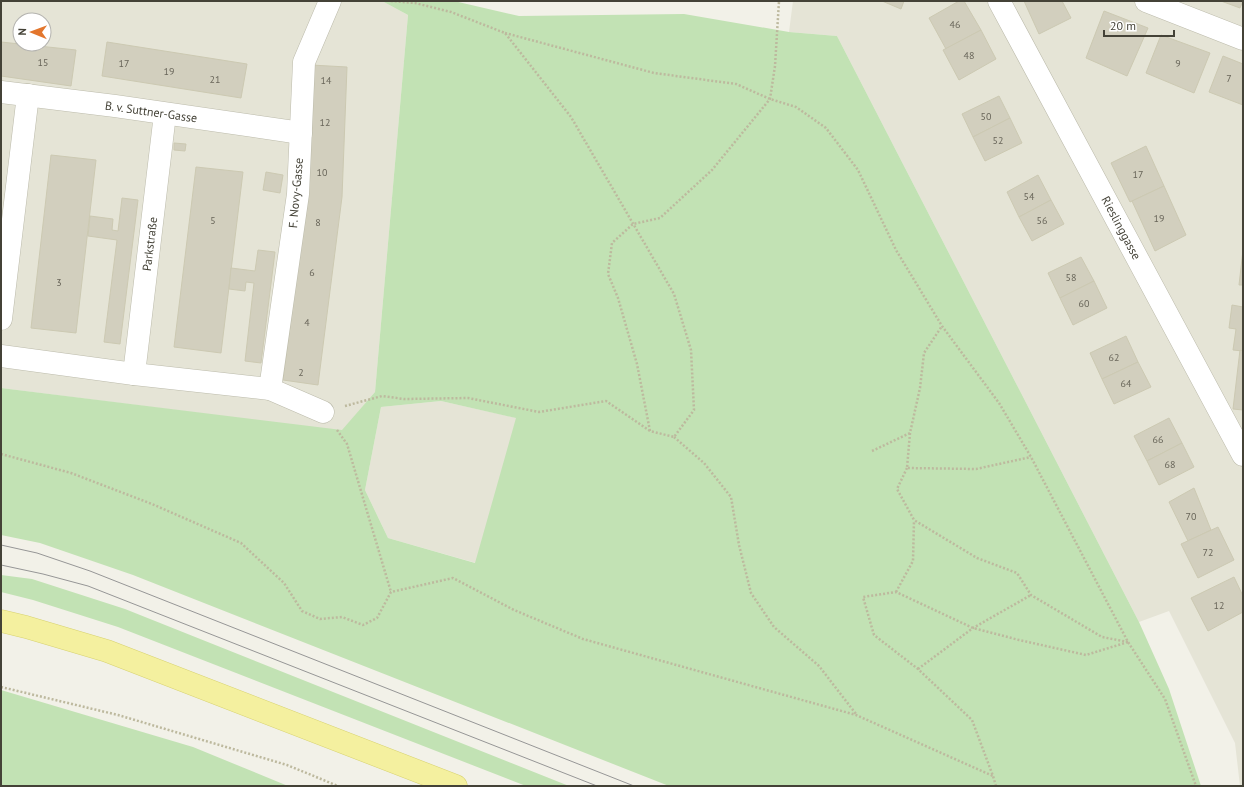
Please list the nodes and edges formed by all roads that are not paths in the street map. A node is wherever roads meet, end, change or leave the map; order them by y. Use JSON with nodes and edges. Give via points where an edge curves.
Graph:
{"nodes":[{"id":1,"x":330,"y":1,"type":"edge"},
{"id":2,"x":999,"y":1,"type":"edge"},
{"id":3,"x":1146,"y":1,"type":"edge"},
{"id":4,"x":1243,"y":39,"type":"edge"},
{"id":5,"x":1,"y":92,"type":"edge"},
{"id":6,"x":28,"y":95,"type":"junction"},
{"id":7,"x":165,"y":114,"type":"junction"},
{"id":8,"x":300,"y":133,"type":"junction"},
{"id":9,"x":1,"y":319,"type":"edge"},
{"id":10,"x":1,"y":356,"type":"edge"},
{"id":11,"x":134,"y":374,"type":"junction"},
{"id":12,"x":270,"y":389,"type":"junction"},
{"id":13,"x":323,"y":412,"type":"road end"},
{"id":14,"x":1243,"y":454,"type":"edge"},
{"id":15,"x":1,"y":621,"type":"edge"},
{"id":16,"x":456,"y":786,"type":"edge"}],
"edges":[{"from":1,"to":8,"type":"street","name":"F. Novy-Gasse","via":[[304,62]]},
{"from":2,"to":14,"type":"street","name":"Rieslinggasse"},
{"from":3,"to":4,"type":"street"},
{"from":5,"to":6,"type":"street","name":"B. v. Suttner-Gasse"},
{"from":6,"to":7,"type":"street","name":"B. v. Suttner-Gasse"},
{"from":6,"to":9,"type":"street"},
{"from":7,"to":8,"type":"street","name":"B. v. Suttner-Gasse"},
{"from":7,"to":11,"type":"street","name":"Parkstraße"},
{"from":8,"to":12,"type":"street","name":"F. Novy-Gasse","via":[[298,194]]},
{"from":10,"to":11,"type":"street"},
{"from":11,"to":12,"type":"street"},
{"from":12,"to":13,"type":"street"},
{"from":15,"to":16,"type":"main road","via":[[106,651]]}]}
